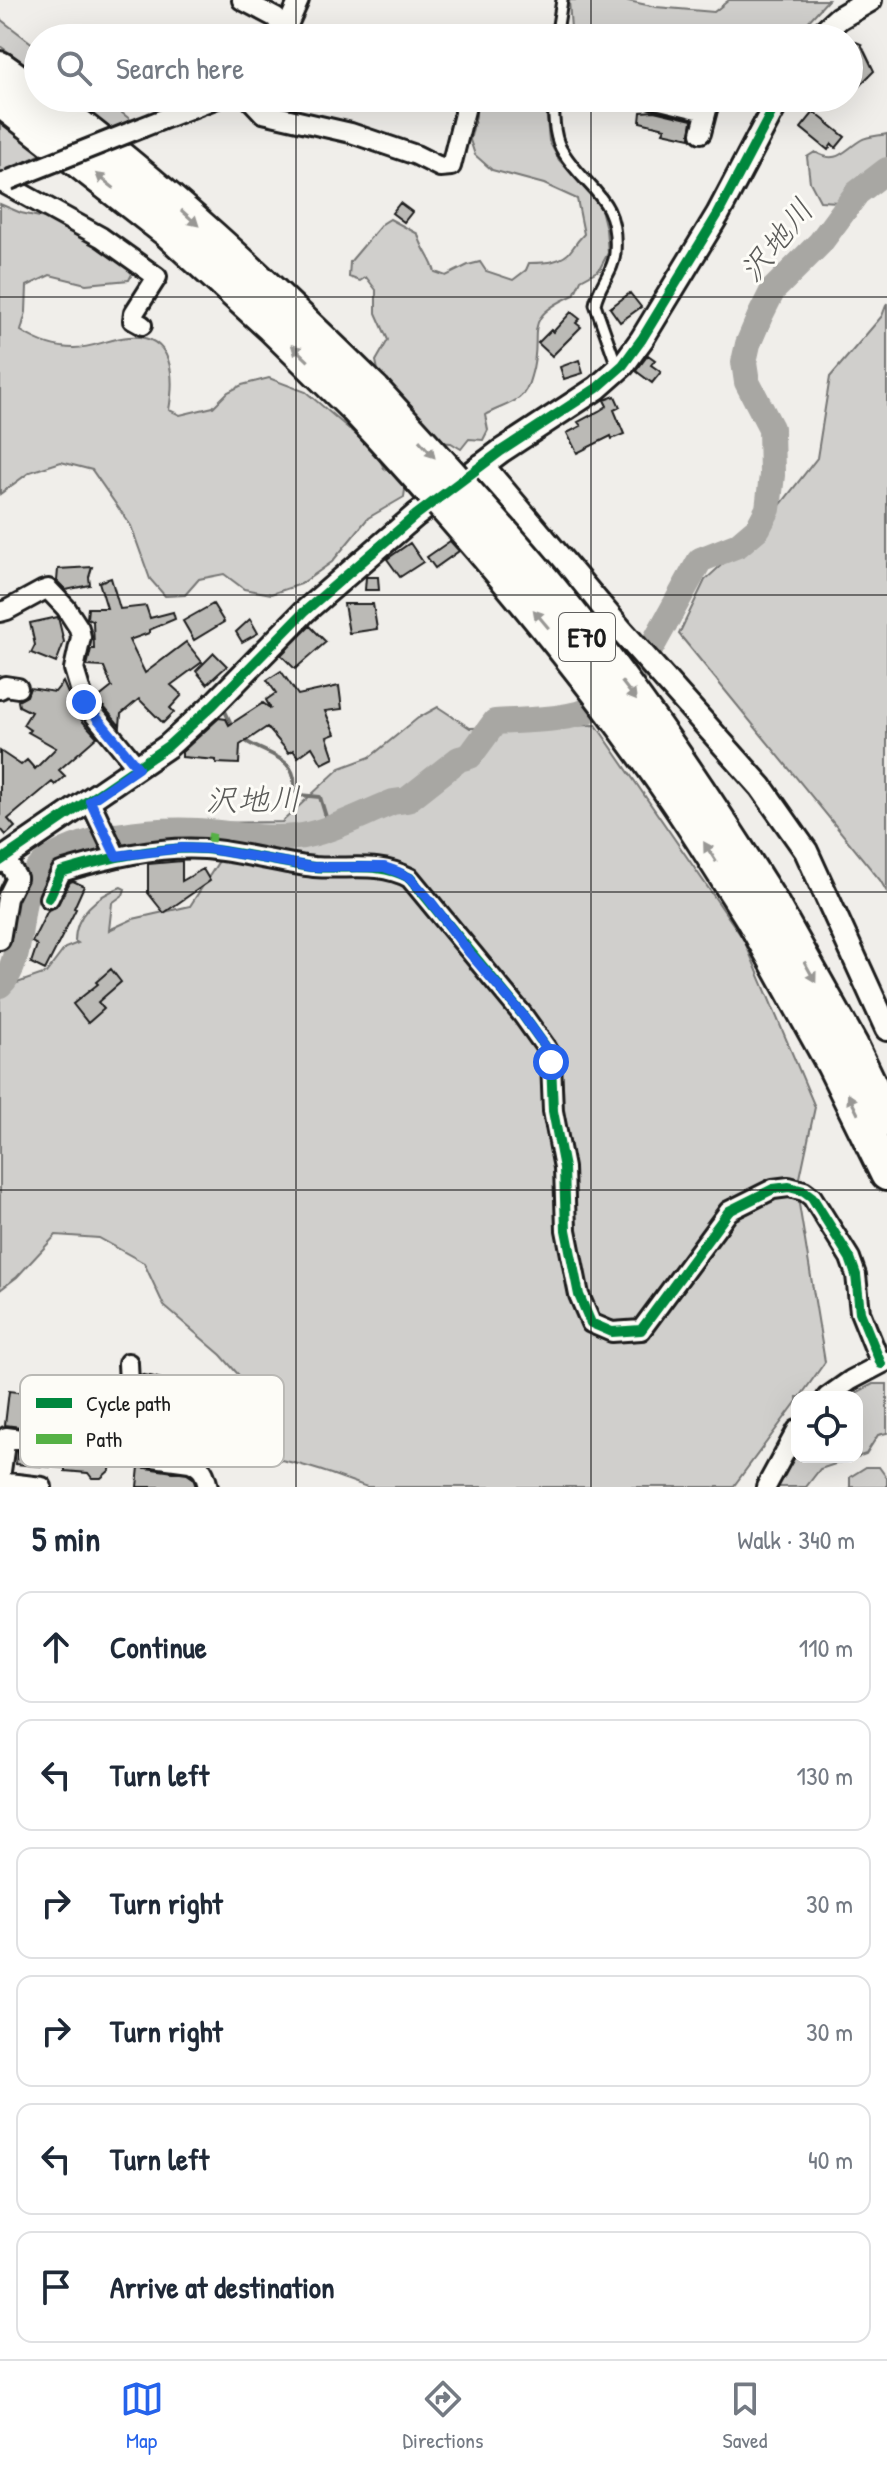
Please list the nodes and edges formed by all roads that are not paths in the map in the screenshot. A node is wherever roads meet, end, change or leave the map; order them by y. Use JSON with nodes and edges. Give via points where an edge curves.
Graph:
{"nodes":[{"id":1,"x":242,"y":0,"type":"edge"},
{"id":2,"x":299,"y":0,"type":"edge"},
{"id":3,"x":562,"y":0,"type":"edge"},
{"id":4,"x":862,"y":2,"type":"edge"},
{"id":5,"x":278,"y":24,"type":"edge"},
{"id":6,"x":288,"y":24,"type":"edge"},
{"id":7,"x":558,"y":24,"type":"edge"},
{"id":8,"x":832,"y":24,"type":"edge"},
{"id":9,"x":0,"y":68,"type":"edge"},
{"id":10,"x":24,"y":85,"type":"edge"},
{"id":11,"x":0,"y":100,"type":"edge"},
{"id":12,"x":60,"y":112,"type":"edge"},
{"id":13,"x":181,"y":112,"type":"edge"},
{"id":14,"x":262,"y":112,"type":"edge"},
{"id":15,"x":464,"y":112,"type":"edge"},
{"id":16,"x":554,"y":112,"type":"edge"},
{"id":17,"x":706,"y":112,"type":"edge"},
{"id":18,"x":772,"y":112,"type":"edge"},
{"id":19,"x":701,"y":133,"type":"dead end"},
{"id":20,"x":4,"y":182,"type":"edge"},
{"id":21,"x":142,"y":325,"type":"dead end"},
{"id":22,"x":618,"y":369,"type":"junction"},
{"id":23,"x":365,"y":399,"type":"junction"},
{"id":24,"x":482,"y":465,"type":"junction"},
{"id":25,"x":0,"y":612,"type":"edge"},
{"id":26,"x":138,"y":768,"type":"junction"},
{"id":27,"x":90,"y":801,"type":"junction"},
{"id":28,"x":110,"y":844,"type":"junction"},
{"id":29,"x":2,"y":860,"type":"edge"},
{"id":30,"x":49,"y":898,"type":"dead end"},
{"id":31,"x":762,"y":911,"type":"junction"},
{"id":32,"x":0,"y":940,"type":"edge"},
{"id":33,"x":887,"y":1029,"type":"edge"},
{"id":34,"x":887,"y":1120,"type":"edge"},
{"id":35,"x":887,"y":1174,"type":"edge"},
{"id":36,"x":884,"y":1362,"type":"edge"},
{"id":37,"x":128,"y":1363,"type":"dead end"},
{"id":38,"x":129,"y":1375,"type":"edge"},
{"id":39,"x":835,"y":1391,"type":"edge"},
{"id":40,"x":20,"y":1439,"type":"edge"},
{"id":41,"x":791,"y":1441,"type":"edge"},
{"id":42,"x":200,"y":1467,"type":"edge"},
{"id":43,"x":0,"y":1480,"type":"edge"},
{"id":44,"x":42,"y":1487,"type":"edge"},
{"id":45,"x":208,"y":1487,"type":"edge"},
{"id":46,"x":766,"y":1487,"type":"edge"}],
"edges":[{"from":1,"to":5,"type":"street"},
{"from":2,"to":6,"type":"street"},
{"from":3,"to":7,"type":"lane"},
{"from":4,"to":8,"type":"street"},
{"from":9,"to":10,"type":"highway","number":"E70"},
{"from":23,"to":11,"type":"highway","number":"E70","one_way":true,"via":[[272,326],[167,230]]},
{"from":12,"to":23,"type":"highway","number":"E70","one_way":true,"via":[[181,209],[284,303]]},
{"from":13,"to":20,"type":"street","bridge":true},
{"from":14,"to":15,"type":"street","via":[[351,133],[440,167],[451,166]]},
{"from":16,"to":22,"type":"lane","via":[[563,153],[612,215],[614,263],[595,304]]},
{"from":17,"to":19,"type":"street"},
{"from":18,"to":22,"type":"street","via":[[710,227]]},
{"from":20,"to":21,"type":"street","via":[[101,237],[157,277],[134,313],[133,320]]},
{"from":22,"to":24,"type":"street"},
{"from":23,"to":31,"type":"highway","number":"E70","bridge":true,"via":[[467,492],[639,704],[702,793]]},
{"from":24,"to":26,"type":"street","via":[[348,573],[213,705]]},
{"from":24,"to":33,"type":"street","via":[[761,787],[806,851]]},
{"from":25,"to":26,"type":"street","via":[[42,591],[54,593],[79,628],[74,669],[84,702]]},
{"from":26,"to":27,"type":"street"},
{"from":27,"to":28,"type":"street"},
{"from":27,"to":29,"type":"street"},
{"from":28,"to":30,"type":"street","via":[[61,872]]},
{"from":28,"to":36,"type":"street","via":[[209,849],[312,867],[384,867],[410,878],[547,1049],[564,1168],[566,1230],[579,1295],[591,1323],[612,1332],[641,1330],[729,1211],[773,1189],[789,1187],[812,1197],[850,1258],[860,1312]]},
{"from":29,"to":32,"type":"street","via":[[17,878],[7,898]]},
{"from":31,"to":34,"type":"highway","number":"E70","one_way":true,"via":[[851,1045]]},
{"from":35,"to":31,"type":"highway","number":"E70","one_way":true},
{"from":36,"to":39,"type":"street"},
{"from":37,"to":38,"type":"street"},
{"from":40,"to":43,"type":"street","via":[[6,1437]]},
{"from":41,"to":46,"type":"street"},
{"from":42,"to":45,"type":"street"},
{"from":43,"to":44,"type":"street"}]}
